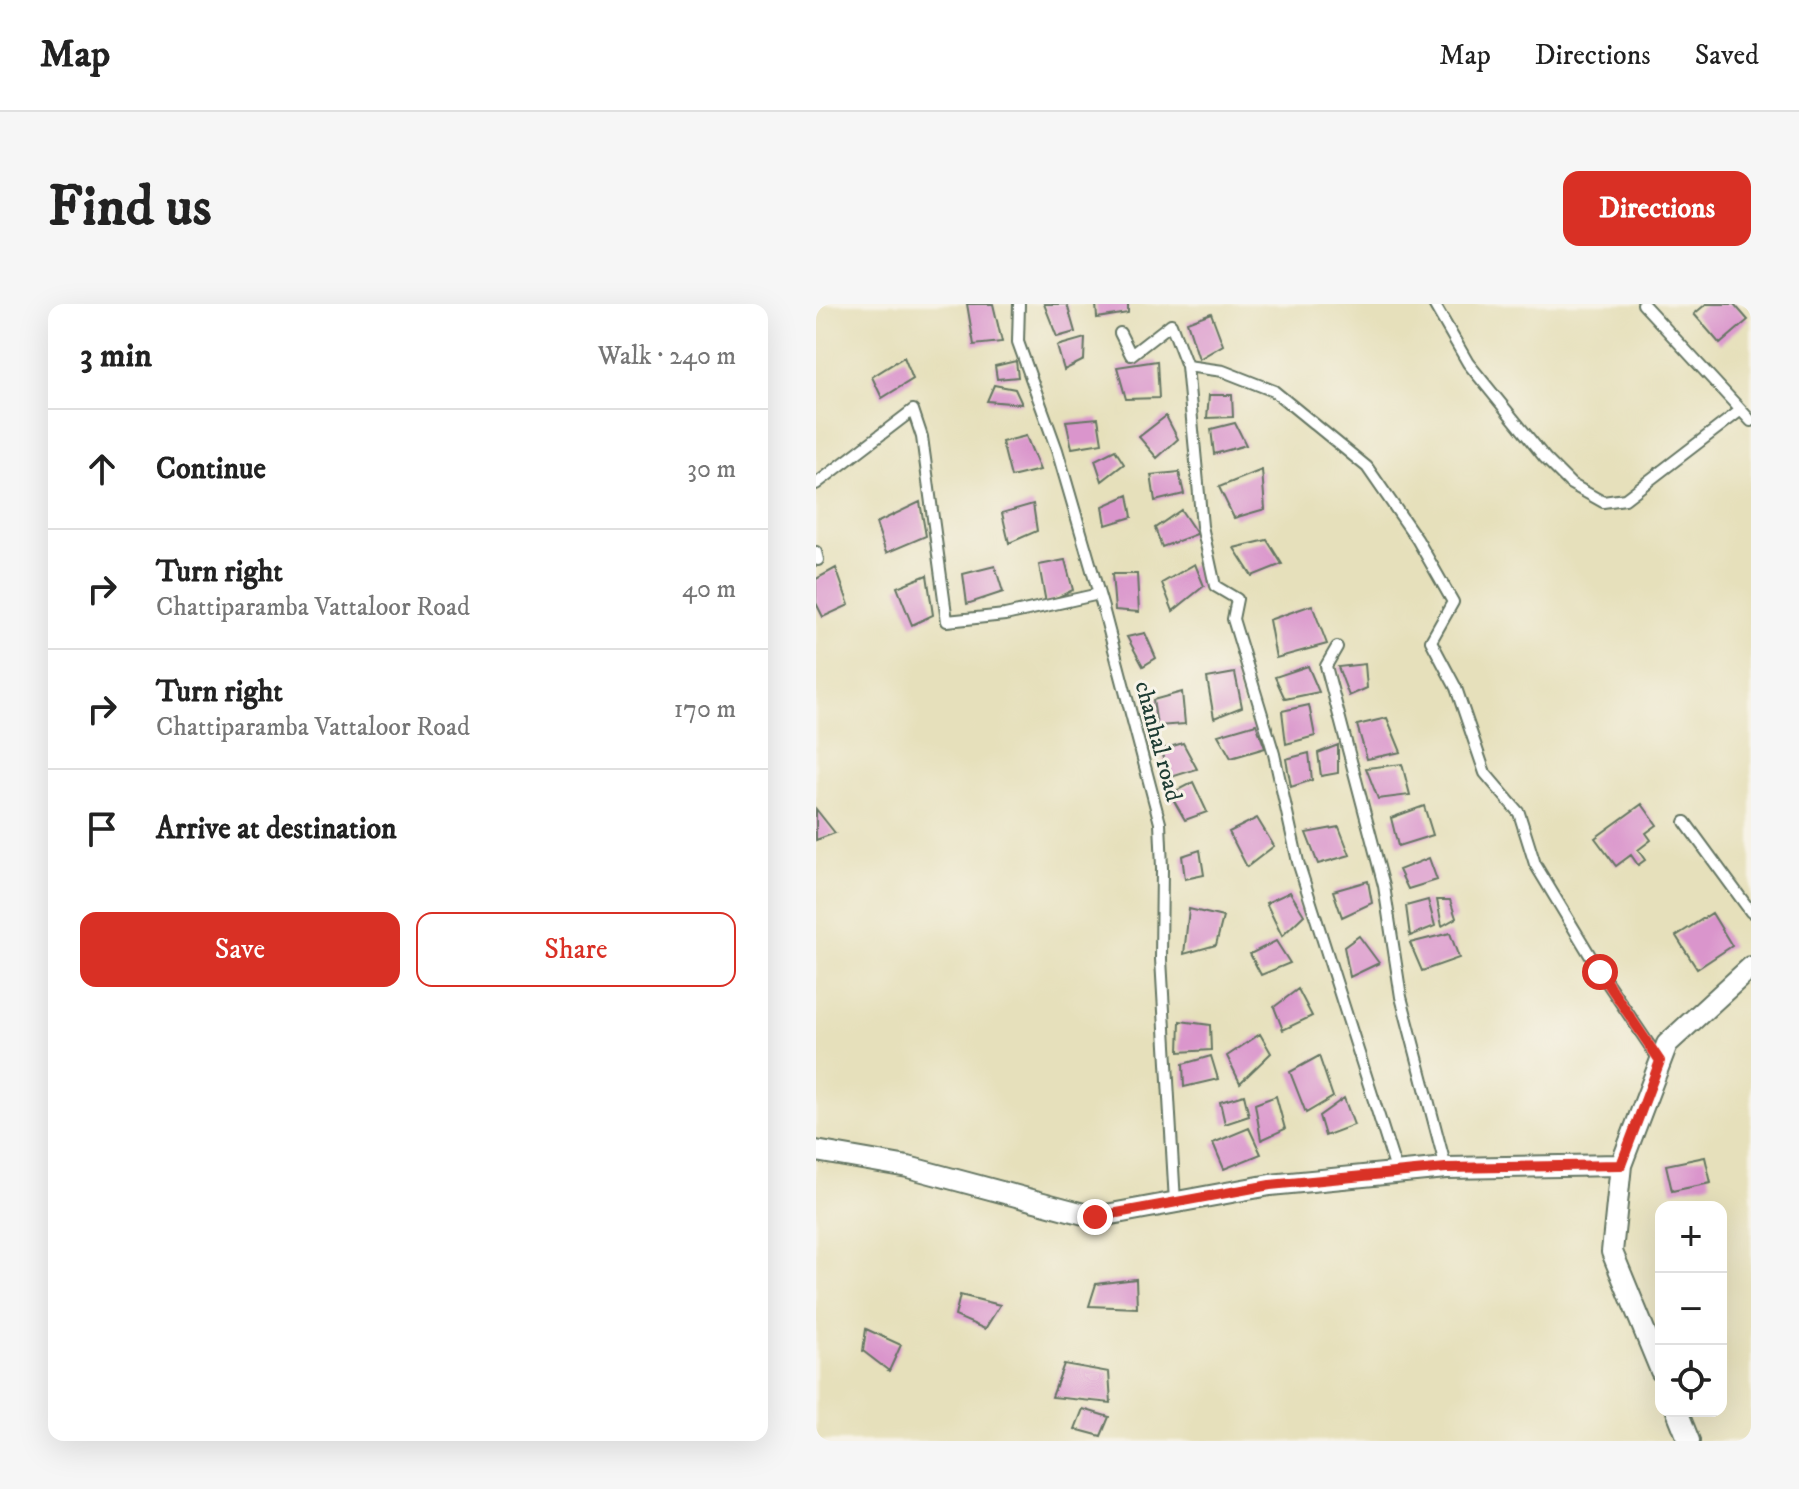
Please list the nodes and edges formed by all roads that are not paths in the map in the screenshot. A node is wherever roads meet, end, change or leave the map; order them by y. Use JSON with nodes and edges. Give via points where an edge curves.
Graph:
{"nodes":[{"id":1,"x":1019,"y":304,"type":"edge"},
{"id":2,"x":1434,"y":304,"type":"edge"},
{"id":3,"x":1643,"y":304,"type":"edge"},
{"id":4,"x":1120,"y":333,"type":"dead end"},
{"id":5,"x":1187,"y":366,"type":"junction"},
{"id":6,"x":1741,"y":410,"type":"junction"},
{"id":7,"x":1751,"y":421,"type":"edge"},
{"id":8,"x":816,"y":484,"type":"edge"},
{"id":9,"x":1099,"y":594,"type":"junction"},
{"id":10,"x":1337,"y":647,"type":"dead end"},
{"id":11,"x":1685,"y":822,"type":"dead end"},
{"id":12,"x":1751,"y":912,"type":"edge"},
{"id":13,"x":1751,"y":967,"type":"edge"},
{"id":14,"x":1660,"y":1061,"type":"junction"},
{"id":15,"x":816,"y":1151,"type":"edge"},
{"id":16,"x":1621,"y":1165,"type":"junction"},
{"id":17,"x":1446,"y":1168,"type":"junction"},
{"id":18,"x":1397,"y":1173,"type":"junction"},
{"id":19,"x":1175,"y":1202,"type":"junction"},
{"id":20,"x":1655,"y":1356,"type":"edge"},
{"id":21,"x":1679,"y":1417,"type":"edge"},
{"id":22,"x":1689,"y":1441,"type":"edge"}],
"edges":[{"from":1,"to":9,"type":"lane","name":"chanhal road","via":[[1018,342],[1057,450]]},
{"from":2,"to":6,"type":"lane","via":[[1468,363],[1517,425],[1571,484],[1603,502],[1625,499]]},
{"from":3,"to":6,"type":"lane"},
{"from":4,"to":5,"type":"lane","via":[[1131,355],[1171,324]]},
{"from":5,"to":14,"type":"lane","via":[[1223,371],[1274,391],[1367,467],[1417,539],[1453,602],[1431,641],[1456,688],[1485,773],[1519,813],[1535,864]]},
{"from":5,"to":18,"type":"lane","via":[[1202,526],[1215,586],[1237,599],[1233,619],[1274,754],[1298,862]]},
{"from":6,"to":7,"type":"lane"},
{"from":8,"to":9,"type":"lane","via":[[913,410],[922,437],[947,621],[1005,615]]},
{"from":9,"to":19,"type":"lane","name":"chanhal road","via":[[1160,823],[1161,959]]},
{"from":10,"to":17,"type":"lane","via":[[1326,666],[1384,886],[1401,997]]},
{"from":11,"to":12,"type":"lane"},
{"from":13,"to":14,"type":"street","via":[[1667,1044]]},
{"from":14,"to":16,"type":"street"},
{"from":15,"to":19,"type":"street","via":[[908,1167],[1095,1217]]},
{"from":16,"to":17,"type":"street"},
{"from":16,"to":20,"type":"street","via":[[1612,1252]]},
{"from":17,"to":18,"type":"street"},
{"from":18,"to":19,"type":"street","via":[[1270,1185]]},
{"from":21,"to":22,"type":"street"}]}
